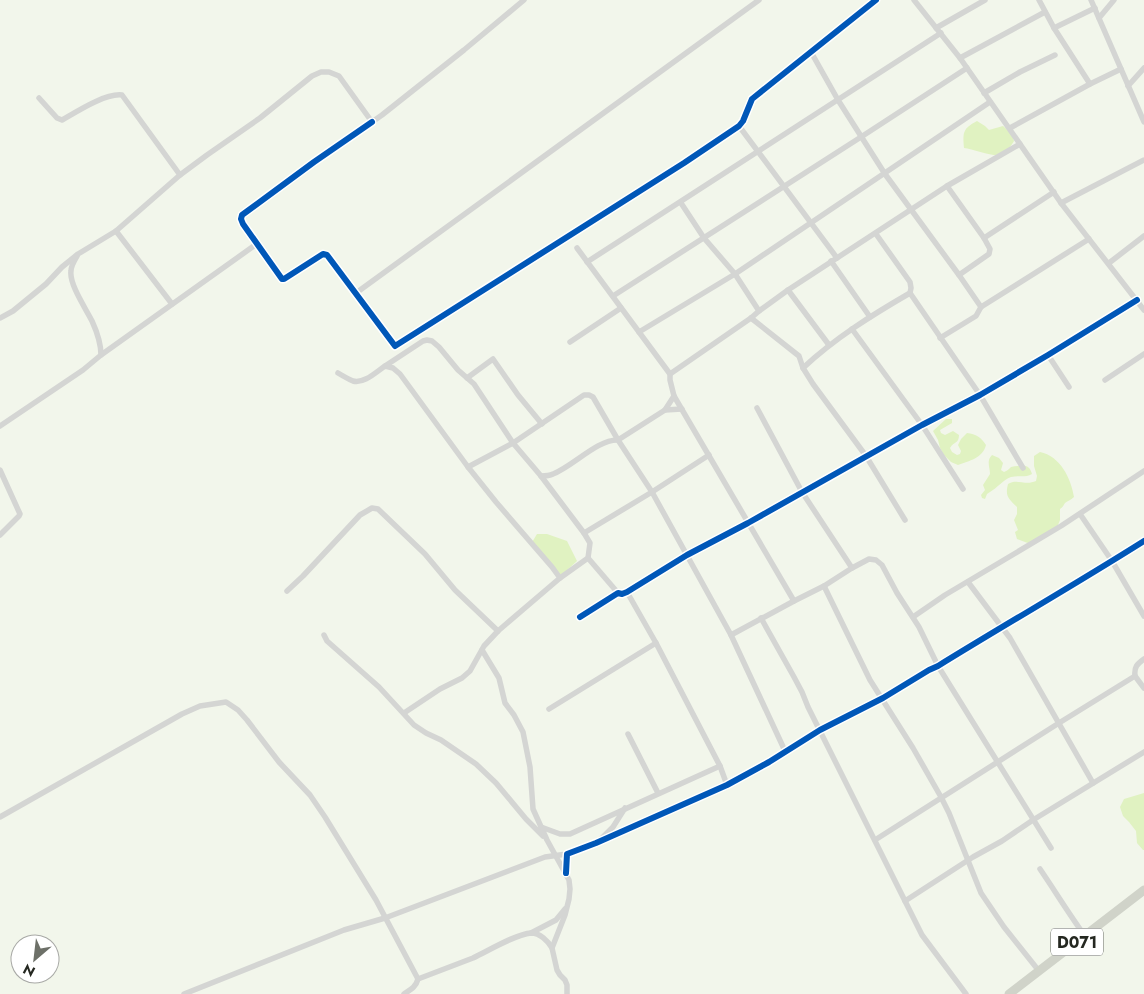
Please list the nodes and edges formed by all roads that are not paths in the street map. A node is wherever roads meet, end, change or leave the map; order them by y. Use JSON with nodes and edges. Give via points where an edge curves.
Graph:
{"nodes":[{"id":1,"x":524,"y":0,"type":"edge"},
{"id":2,"x":759,"y":0,"type":"edge"},
{"id":3,"x":876,"y":0,"type":"edge"},
{"id":4,"x":914,"y":0,"type":"edge"},
{"id":5,"x":985,"y":0,"type":"edge"},
{"id":6,"x":1039,"y":0,"type":"edge"},
{"id":7,"x":1091,"y":0,"type":"edge"},
{"id":8,"x":1114,"y":0,"type":"edge"},
{"id":9,"x":1095,"y":8,"type":"junction"},
{"id":10,"x":1045,"y":12,"type":"junction"},
{"id":11,"x":1099,"y":18,"type":"junction"},
{"id":12,"x":1054,"y":28,"type":"junction"},
{"id":13,"x":938,"y":31,"type":"junction"},
{"id":14,"x":811,"y":52,"type":"junction"},
{"id":15,"x":1055,"y":55,"type":"dead end"},
{"id":16,"x":960,"y":58,"type":"junction"},
{"id":17,"x":967,"y":68,"type":"junction"},
{"id":18,"x":1144,"y":68,"type":"edge"},
{"id":19,"x":1121,"y":69,"type":"junction"},
{"id":20,"x":1090,"y":84,"type":"junction"},
{"id":21,"x":1128,"y":86,"type":"junction"},
{"id":22,"x":984,"y":93,"type":"junction"},
{"id":23,"x":39,"y":98,"type":"dead end"},
{"id":24,"x":838,"y":100,"type":"junction"},
{"id":25,"x":990,"y":102,"type":"junction"},
{"id":26,"x":372,"y":122,"type":"junction"},
{"id":27,"x":1144,"y":122,"type":"edge"},
{"id":28,"x":739,"y":126,"type":"junction"},
{"id":29,"x":1010,"y":128,"type":"junction"},
{"id":30,"x":861,"y":137,"type":"junction"},
{"id":31,"x":1020,"y":144,"type":"junction"},
{"id":32,"x":758,"y":152,"type":"junction"},
{"id":33,"x":1144,"y":160,"type":"edge"},
{"id":34,"x":885,"y":174,"type":"junction"},
{"id":35,"x":180,"y":176,"type":"junction"},
{"id":36,"x":947,"y":186,"type":"junction"},
{"id":37,"x":784,"y":187,"type":"junction"},
{"id":38,"x":1054,"y":192,"type":"junction"},
{"id":39,"x":680,"y":203,"type":"junction"},
{"id":40,"x":1062,"y":203,"type":"junction"},
{"id":41,"x":912,"y":210,"type":"junction"},
{"id":42,"x":811,"y":223,"type":"junction"},
{"id":43,"x":116,"y":231,"type":"junction"},
{"id":44,"x":876,"y":234,"type":"junction"},
{"id":45,"x":1144,"y":236,"type":"edge"},
{"id":46,"x":704,"y":238,"type":"junction"},
{"id":47,"x":984,"y":238,"type":"junction"},
{"id":48,"x":1089,"y":239,"type":"junction"},
{"id":49,"x":258,"y":243,"type":"junction"},
{"id":50,"x":577,"y":248,"type":"dead end"},
{"id":51,"x":78,"y":254,"type":"junction"},
{"id":52,"x":834,"y":260,"type":"junction"},
{"id":53,"x":587,"y":262,"type":"junction"},
{"id":54,"x":1109,"y":263,"type":"junction"},
{"id":55,"x":734,"y":274,"type":"junction"},
{"id":56,"x":960,"y":275,"type":"junction"},
{"id":57,"x":788,"y":290,"type":"junction"},
{"id":58,"x":356,"y":293,"type":"junction"},
{"id":59,"x":910,"y":293,"type":"junction"},
{"id":60,"x":613,"y":296,"type":"junction"},
{"id":61,"x":1137,"y":300,"type":"junction"},
{"id":62,"x":172,"y":304,"type":"junction"},
{"id":63,"x":981,"y":307,"type":"junction"},
{"id":64,"x":621,"y":308,"type":"junction"},
{"id":65,"x":1144,"y":310,"type":"edge"},
{"id":66,"x":759,"y":311,"type":"junction"},
{"id":67,"x":870,"y":317,"type":"junction"},
{"id":68,"x":0,"y":318,"type":"edge"},
{"id":69,"x":751,"y":318,"type":"junction"},
{"id":70,"x":852,"y":329,"type":"junction"},
{"id":71,"x":639,"y":332,"type":"junction"},
{"id":72,"x":940,"y":338,"type":"junction"},
{"id":73,"x":570,"y":342,"type":"dead end"},
{"id":74,"x":829,"y":345,"type":"junction"},
{"id":75,"x":395,"y":346,"type":"junction"},
{"id":76,"x":1144,"y":354,"type":"edge"},
{"id":77,"x":101,"y":355,"type":"junction"},
{"id":78,"x":1048,"y":355,"type":"junction"},
{"id":79,"x":400,"y":356,"type":"junction"},
{"id":80,"x":385,"y":366,"type":"junction"},
{"id":81,"x":803,"y":368,"type":"junction"},
{"id":82,"x":338,"y":373,"type":"dead end"},
{"id":83,"x":670,"y":374,"type":"junction"},
{"id":84,"x":467,"y":378,"type":"junction"},
{"id":85,"x":1105,"y":380,"type":"dead end"},
{"id":86,"x":1069,"y":388,"type":"dead end"},
{"id":87,"x":980,"y":395,"type":"junction"},
{"id":88,"x":674,"y":396,"type":"junction"},
{"id":89,"x":757,"y":408,"type":"dead end"},
{"id":90,"x":682,"y":409,"type":"junction"},
{"id":91,"x":665,"y":410,"type":"junction"},
{"id":92,"x":542,"y":424,"type":"junction"},
{"id":93,"x":922,"y":425,"type":"junction"},
{"id":94,"x":0,"y":426,"type":"edge"},
{"id":95,"x":618,"y":440,"type":"junction"},
{"id":96,"x":514,"y":443,"type":"junction"},
{"id":97,"x":709,"y":455,"type":"junction"},
{"id":98,"x":866,"y":456,"type":"junction"},
{"id":99,"x":468,"y":467,"type":"junction"},
{"id":100,"x":1023,"y":468,"type":"dead end"},
{"id":101,"x":0,"y":470,"type":"edge"},
{"id":102,"x":1144,"y":471,"type":"edge"},
{"id":103,"x":541,"y":476,"type":"junction"},
{"id":104,"x":963,"y":489,"type":"dead end"},
{"id":105,"x":652,"y":492,"type":"junction"},
{"id":106,"x":802,"y":492,"type":"junction"},
{"id":107,"x":1080,"y":514,"type":"junction"},
{"id":108,"x":905,"y":520,"type":"dead end"},
{"id":109,"x":748,"y":523,"type":"junction"},
{"id":110,"x":584,"y":533,"type":"junction"},
{"id":111,"x":0,"y":535,"type":"edge"},
{"id":112,"x":1144,"y":541,"type":"edge"},
{"id":113,"x":686,"y":555,"type":"junction"},
{"id":114,"x":588,"y":558,"type":"junction"},
{"id":115,"x":1112,"y":561,"type":"junction"},
{"id":116,"x":852,"y":568,"type":"junction"},
{"id":117,"x":560,"y":578,"type":"junction"},
{"id":118,"x":968,"y":582,"type":"junction"},
{"id":119,"x":824,"y":586,"type":"junction"},
{"id":120,"x":287,"y":591,"type":"dead end"},
{"id":121,"x":627,"y":592,"type":"junction"},
{"id":122,"x":618,"y":594,"type":"junction"},
{"id":123,"x":794,"y":601,"type":"junction"},
{"id":124,"x":1144,"y":616,"type":"edge"},
{"id":125,"x":580,"y":617,"type":"dead end"},
{"id":126,"x":913,"y":617,"type":"junction"},
{"id":127,"x":761,"y":618,"type":"junction"},
{"id":128,"x":1002,"y":626,"type":"junction"},
{"id":129,"x":498,"y":631,"type":"junction"},
{"id":130,"x":324,"y":634,"type":"dead end"},
{"id":131,"x":731,"y":635,"type":"junction"},
{"id":132,"x":656,"y":642,"type":"junction"},
{"id":133,"x":482,"y":650,"type":"junction"},
{"id":134,"x":1144,"y":659,"type":"edge"},
{"id":135,"x":938,"y":666,"type":"junction"},
{"id":136,"x":1135,"y":676,"type":"junction"},
{"id":137,"x":1144,"y":688,"type":"edge"},
{"id":138,"x":882,"y":698,"type":"junction"},
{"id":139,"x":549,"y":709,"type":"dead end"},
{"id":140,"x":404,"y":713,"type":"junction"},
{"id":141,"x":1059,"y":723,"type":"junction"},
{"id":142,"x":820,"y":730,"type":"junction"},
{"id":143,"x":628,"y":734,"type":"dead end"},
{"id":144,"x":785,"y":751,"type":"junction"},
{"id":145,"x":1144,"y":752,"type":"edge"},
{"id":146,"x":997,"y":762,"type":"junction"},
{"id":147,"x":720,"y":766,"type":"junction"},
{"id":148,"x":1093,"y":783,"type":"junction"},
{"id":149,"x":727,"y":785,"type":"junction"},
{"id":150,"x":658,"y":794,"type":"junction"},
{"id":151,"x":941,"y":797,"type":"junction"},
{"id":152,"x":625,"y":808,"type":"junction"},
{"id":153,"x":0,"y":817,"type":"edge"},
{"id":154,"x":1033,"y":820,"type":"junction"},
{"id":155,"x":530,"y":823,"type":"junction"},
{"id":156,"x":541,"y":827,"type":"junction"},
{"id":157,"x":547,"y":840,"type":"junction"},
{"id":158,"x":876,"y":840,"type":"junction"},
{"id":159,"x":596,"y":843,"type":"junction"},
{"id":160,"x":1051,"y":848,"type":"dead end"},
{"id":161,"x":567,"y":854,"type":"junction"},
{"id":162,"x":556,"y":856,"type":"junction"},
{"id":163,"x":967,"y":861,"type":"junction"},
{"id":164,"x":1040,"y":869,"type":"dead end"},
{"id":165,"x":566,"y":873,"type":"junction"},
{"id":166,"x":1144,"y":890,"type":"edge"},
{"id":167,"x":905,"y":901,"type":"junction"},
{"id":168,"x":568,"y":906,"type":"junction"},
{"id":169,"x":385,"y":918,"type":"junction"},
{"id":170,"x":531,"y":933,"type":"junction"},
{"id":171,"x":1085,"y":936,"type":"junction"},
{"id":172,"x":552,"y":948,"type":"junction"},
{"id":173,"x":1039,"y":971,"type":"junction"},
{"id":174,"x":418,"y":978,"type":"junction"},
{"id":175,"x":184,"y":994,"type":"edge"},
{"id":176,"x":404,"y":994,"type":"edge"},
{"id":177,"x":567,"y":994,"type":"edge"},
{"id":178,"x":966,"y":994,"type":"edge"},
{"id":179,"x":1009,"y":994,"type":"edge"}],
"edges":[{"from":1,"to":26,"type":"street"},
{"from":2,"to":58,"type":"street"},
{"from":3,"to":14,"type":"street"},
{"from":4,"to":13,"type":"street"},
{"from":5,"to":13,"type":"street"},
{"from":6,"to":10,"type":"street"},
{"from":7,"to":9,"type":"street"},
{"from":8,"to":11,"type":"street"},
{"from":9,"to":11,"type":"street"},
{"from":9,"to":12,"type":"street"},
{"from":10,"to":12,"type":"street"},
{"from":10,"to":16,"type":"street"},
{"from":11,"to":19,"type":"street"},
{"from":12,"to":20,"type":"street"},
{"from":13,"to":16,"type":"street"},
{"from":13,"to":24,"type":"street"},
{"from":14,"to":24,"type":"street"},
{"from":14,"to":28,"type":"street","via":[[752,99]]},
{"from":15,"to":22,"type":"street"},
{"from":16,"to":17,"type":"street"},
{"from":17,"to":22,"type":"street"},
{"from":17,"to":30,"type":"street"},
{"from":18,"to":21,"type":"street"},
{"from":19,"to":20,"type":"street"},
{"from":19,"to":21,"type":"street"},
{"from":20,"to":29,"type":"street"},
{"from":21,"to":27,"type":"street"},
{"from":22,"to":25,"type":"street"},
{"from":23,"to":35,"type":"street","via":[[62,120],[95,101],[122,95]]},
{"from":24,"to":30,"type":"street"},
{"from":24,"to":32,"type":"street"},
{"from":25,"to":29,"type":"street"},
{"from":25,"to":34,"type":"street"},
{"from":26,"to":35,"type":"street","via":[[339,76],[321,72]]},
{"from":26,"to":49,"type":"street","via":[[242,215],[243,224]]},
{"from":28,"to":32,"type":"street"},
{"from":28,"to":75,"type":"street"},
{"from":29,"to":31,"type":"street"},
{"from":30,"to":34,"type":"street"},
{"from":30,"to":37,"type":"street"},
{"from":31,"to":36,"type":"street"},
{"from":31,"to":38,"type":"street"},
{"from":32,"to":37,"type":"street"},
{"from":32,"to":39,"type":"street"},
{"from":33,"to":40,"type":"street"},
{"from":34,"to":41,"type":"street"},
{"from":34,"to":42,"type":"street"},
{"from":35,"to":43,"type":"street"},
{"from":36,"to":41,"type":"street"},
{"from":36,"to":47,"type":"street"},
{"from":37,"to":42,"type":"street"},
{"from":37,"to":46,"type":"street"},
{"from":38,"to":40,"type":"street"},
{"from":38,"to":47,"type":"street"},
{"from":39,"to":46,"type":"street"},
{"from":39,"to":53,"type":"street"},
{"from":40,"to":48,"type":"street"},
{"from":41,"to":44,"type":"street"},
{"from":41,"to":56,"type":"street"},
{"from":42,"to":52,"type":"street"},
{"from":42,"to":55,"type":"street"},
{"from":43,"to":51,"type":"street"},
{"from":43,"to":62,"type":"street"},
{"from":44,"to":52,"type":"street"},
{"from":44,"to":59,"type":"street","via":[[910,282]]},
{"from":45,"to":54,"type":"street"},
{"from":46,"to":55,"type":"street"},
{"from":46,"to":60,"type":"street"},
{"from":47,"to":56,"type":"street","via":[[989,254]]},
{"from":48,"to":54,"type":"street"},
{"from":48,"to":63,"type":"street"},
{"from":49,"to":58,"type":"street","via":[[282,279],[325,254]]},
{"from":49,"to":62,"type":"street"},
{"from":50,"to":53,"type":"street"},
{"from":51,"to":68,"type":"street","via":[[46,284]]},
{"from":51,"to":77,"type":"street","via":[[70,271],[71,278],[92,322]]},
{"from":52,"to":57,"type":"street"},
{"from":52,"to":67,"type":"street"},
{"from":53,"to":60,"type":"street"},
{"from":54,"to":61,"type":"street"},
{"from":55,"to":66,"type":"street"},
{"from":55,"to":71,"type":"street"},
{"from":56,"to":63,"type":"street"},
{"from":57,"to":66,"type":"street"},
{"from":57,"to":74,"type":"street"},
{"from":58,"to":75,"type":"street"},
{"from":59,"to":67,"type":"street"},
{"from":59,"to":72,"type":"street"},
{"from":60,"to":64,"type":"street"},
{"from":61,"to":65,"type":"street"},
{"from":61,"to":78,"type":"street"},
{"from":62,"to":77,"type":"street"},
{"from":63,"to":72,"type":"street","via":[[976,316]]},
{"from":64,"to":71,"type":"street"},
{"from":64,"to":73,"type":"street"},
{"from":66,"to":69,"type":"street"},
{"from":67,"to":70,"type":"street"},
{"from":69,"to":81,"type":"street","via":[[799,356]]},
{"from":69,"to":83,"type":"street"},
{"from":70,"to":74,"type":"street"},
{"from":70,"to":93,"type":"street"},
{"from":71,"to":83,"type":"street"},
{"from":72,"to":87,"type":"street"},
{"from":74,"to":81,"type":"street"},
{"from":75,"to":79,"type":"street"},
{"from":76,"to":85,"type":"street"},
{"from":77,"to":94,"type":"street"},
{"from":78,"to":86,"type":"street"},
{"from":78,"to":87,"type":"street"},
{"from":79,"to":80,"type":"street"},
{"from":79,"to":84,"type":"street","via":[[422,342],[432,341]]},
{"from":80,"to":82,"type":"street","via":[[360,382]]},
{"from":80,"to":99,"type":"street","via":[[400,374]]},
{"from":81,"to":98,"type":"street"},
{"from":83,"to":88,"type":"street"},
{"from":84,"to":92,"type":"street","via":[[493,359]]},
{"from":84,"to":96,"type":"street"},
{"from":87,"to":93,"type":"street"},
{"from":87,"to":100,"type":"street"},
{"from":88,"to":90,"type":"street"},
{"from":88,"to":91,"type":"street"},
{"from":89,"to":106,"type":"street"},
{"from":90,"to":91,"type":"street"},
{"from":90,"to":97,"type":"street"},
{"from":91,"to":95,"type":"street"},
{"from":92,"to":95,"type":"street","via":[[584,395],[589,395]]},
{"from":92,"to":96,"type":"street"},
{"from":93,"to":98,"type":"street"},
{"from":93,"to":104,"type":"street"},
{"from":95,"to":103,"type":"street","via":[[596,447],[554,474]]},
{"from":95,"to":105,"type":"street"},
{"from":96,"to":99,"type":"street"},
{"from":96,"to":103,"type":"street"},
{"from":97,"to":105,"type":"street"},
{"from":97,"to":109,"type":"street"},
{"from":98,"to":106,"type":"street"},
{"from":98,"to":108,"type":"street"},
{"from":99,"to":117,"type":"street"},
{"from":101,"to":111,"type":"street","via":[[20,514]]},
{"from":102,"to":107,"type":"street"},
{"from":103,"to":110,"type":"street"},
{"from":105,"to":110,"type":"street"},
{"from":105,"to":113,"type":"street"},
{"from":106,"to":109,"type":"street"},
{"from":106,"to":116,"type":"street"},
{"from":107,"to":115,"type":"street"},
{"from":107,"to":118,"type":"street"},
{"from":109,"to":113,"type":"street"},
{"from":109,"to":123,"type":"street"},
{"from":110,"to":114,"type":"street","via":[[590,544]]},
{"from":112,"to":115,"type":"street"},
{"from":113,"to":121,"type":"street"},
{"from":113,"to":131,"type":"street"},
{"from":114,"to":117,"type":"street"},
{"from":114,"to":122,"type":"street"},
{"from":115,"to":124,"type":"street"},
{"from":115,"to":128,"type":"street"},
{"from":116,"to":119,"type":"street"},
{"from":116,"to":126,"type":"street","via":[[870,559],[876,560]]},
{"from":117,"to":129,"type":"street"},
{"from":118,"to":126,"type":"street"},
{"from":118,"to":128,"type":"street"},
{"from":119,"to":123,"type":"street"},
{"from":119,"to":138,"type":"street"},
{"from":120,"to":129,"type":"street","via":[[360,515],[376,508]]},
{"from":121,"to":122,"type":"street"},
{"from":121,"to":132,"type":"street"},
{"from":122,"to":125,"type":"street"},
{"from":123,"to":127,"type":"street"},
{"from":126,"to":135,"type":"street"},
{"from":127,"to":131,"type":"street"},
{"from":127,"to":142,"type":"street"},
{"from":128,"to":135,"type":"street"},
{"from":128,"to":141,"type":"street"},
{"from":129,"to":133,"type":"street"},
{"from":130,"to":140,"type":"street","via":[[327,641]]},
{"from":131,"to":144,"type":"street"},
{"from":132,"to":139,"type":"street"},
{"from":132,"to":147,"type":"street"},
{"from":133,"to":140,"type":"street","via":[[462,678]]},
{"from":133,"to":156,"type":"street","via":[[499,678],[505,703],[523,732],[533,810]]},
{"from":134,"to":136,"type":"street","via":[[1135,667]]},
{"from":135,"to":138,"type":"street"},
{"from":135,"to":146,"type":"street"},
{"from":136,"to":137,"type":"street"},
{"from":136,"to":141,"type":"street"},
{"from":138,"to":142,"type":"street"},
{"from":138,"to":151,"type":"street"},
{"from":140,"to":155,"type":"street","via":[[414,725],[476,764]]},
{"from":141,"to":146,"type":"street"},
{"from":141,"to":148,"type":"street"},
{"from":142,"to":144,"type":"street"},
{"from":142,"to":158,"type":"street"},
{"from":143,"to":150,"type":"street"},
{"from":144,"to":149,"type":"street"},
{"from":145,"to":148,"type":"street"},
{"from":146,"to":151,"type":"street"},
{"from":146,"to":154,"type":"street"},
{"from":147,"to":149,"type":"street"},
{"from":147,"to":150,"type":"street"},
{"from":148,"to":154,"type":"street"},
{"from":149,"to":159,"type":"street"},
{"from":150,"to":152,"type":"street"},
{"from":151,"to":158,"type":"street"},
{"from":151,"to":163,"type":"street"},
{"from":152,"to":156,"type":"street","via":[[570,834]]},
{"from":152,"to":159,"type":"street"},
{"from":153,"to":169,"type":"street","via":[[182,714],[200,706],[226,702],[238,710],[310,795]]},
{"from":154,"to":160,"type":"street"},
{"from":154,"to":163,"type":"street"},
{"from":155,"to":156,"type":"street"},
{"from":155,"to":157,"type":"street"},
{"from":156,"to":157,"type":"street"},
{"from":157,"to":162,"type":"street"},
{"from":158,"to":167,"type":"street"},
{"from":159,"to":161,"type":"street"},
{"from":161,"to":162,"type":"street"},
{"from":161,"to":165,"type":"street"},
{"from":162,"to":165,"type":"street"},
{"from":162,"to":169,"type":"street","via":[[545,857]]},
{"from":163,"to":167,"type":"street"},
{"from":163,"to":173,"type":"street","via":[[981,893]]},
{"from":164,"to":171,"type":"street"},
{"from":165,"to":168,"type":"street","via":[[570,889]]},
{"from":166,"to":171,"type":"main road","number":"D071"},
{"from":167,"to":178,"type":"street","via":[[922,934]]},
{"from":168,"to":170,"type":"street","via":[[556,920]]},
{"from":168,"to":172,"type":"street"},
{"from":169,"to":174,"type":"street"},
{"from":169,"to":175,"type":"street","via":[[344,930]]},
{"from":170,"to":172,"type":"street","via":[[541,936]]},
{"from":170,"to":174,"type":"street"},
{"from":171,"to":173,"type":"main road","number":"D071"},
{"from":172,"to":177,"type":"street","via":[[557,970],[567,985]]},
{"from":173,"to":179,"type":"main road","number":"D071"},
{"from":174,"to":176,"type":"street","via":[[414,987]]}]}
